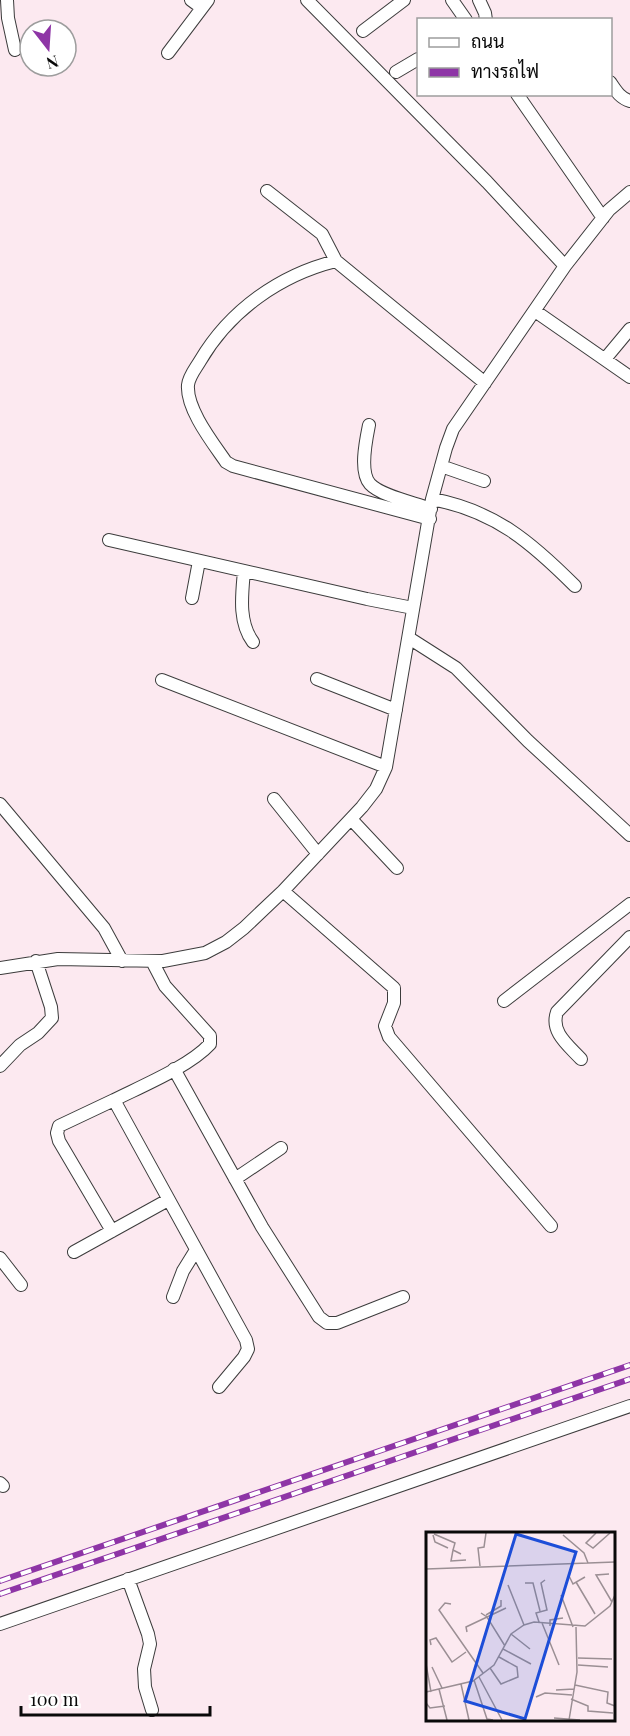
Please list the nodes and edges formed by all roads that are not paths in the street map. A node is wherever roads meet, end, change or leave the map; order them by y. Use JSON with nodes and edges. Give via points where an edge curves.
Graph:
{"nodes":[{"id":1,"x":7,"y":0,"type":"edge"},
{"id":2,"x":191,"y":0,"type":"edge"},
{"id":3,"x":307,"y":0,"type":"edge"},
{"id":4,"x":404,"y":0,"type":"edge"},
{"id":5,"x":452,"y":0,"type":"edge"},
{"id":6,"x":478,"y":0,"type":"edge"},
{"id":7,"x":205,"y":4,"type":"edge"},
{"id":8,"x":465,"y":18,"type":"edge"},
{"id":9,"x":486,"y":18,"type":"edge"},
{"id":10,"x":363,"y":31,"type":"dead end"},
{"id":11,"x":15,"y":50,"type":"dead end"},
{"id":12,"x":168,"y":53,"type":"dead end"},
{"id":13,"x":417,"y":60,"type":"edge"},
{"id":14,"x":396,"y":72,"type":"dead end"},
{"id":15,"x":612,"y":85,"type":"edge"},
{"id":16,"x":518,"y":96,"type":"edge"},
{"id":17,"x":630,"y":101,"type":"edge"},
{"id":18,"x":267,"y":191,"type":"dead end"},
{"id":19,"x":630,"y":192,"type":"edge"},
{"id":20,"x":603,"y":218,"type":"junction"},
{"id":21,"x":336,"y":261,"type":"junction"},
{"id":22,"x":565,"y":266,"type":"junction"},
{"id":23,"x":535,"y":311,"type":"junction"},
{"id":24,"x":630,"y":328,"type":"edge"},
{"id":25,"x":605,"y":359,"type":"junction"},
{"id":26,"x":630,"y":376,"type":"edge"},
{"id":27,"x":485,"y":383,"type":"junction"},
{"id":28,"x":369,"y":425,"type":"dead end"},
{"id":29,"x":441,"y":466,"type":"junction"},
{"id":30,"x":484,"y":481,"type":"dead end"},
{"id":31,"x":431,"y":509,"type":"junction"},
{"id":32,"x":110,"y":540,"type":"dead end"},
{"id":33,"x":199,"y":561,"type":"junction"},
{"id":34,"x":244,"y":571,"type":"junction"},
{"id":35,"x":575,"y":586,"type":"dead end"},
{"id":36,"x":192,"y":598,"type":"dead end"},
{"id":37,"x":413,"y":608,"type":"junction"},
{"id":38,"x":409,"y":638,"type":"junction"},
{"id":39,"x":253,"y":642,"type":"dead end"},
{"id":40,"x":317,"y":679,"type":"dead end"},
{"id":41,"x":162,"y":680,"type":"dead end"},
{"id":42,"x":396,"y":710,"type":"junction"},
{"id":43,"x":386,"y":767,"type":"junction"},
{"id":44,"x":274,"y":799,"type":"dead end"},
{"id":45,"x":0,"y":804,"type":"edge"},
{"id":46,"x":351,"y":819,"type":"junction"},
{"id":47,"x":630,"y":836,"type":"edge"},
{"id":48,"x":318,"y":854,"type":"junction"},
{"id":49,"x":397,"y":868,"type":"dead end"},
{"id":50,"x":283,"y":891,"type":"junction"},
{"id":51,"x":630,"y":904,"type":"edge"},
{"id":52,"x":630,"y":937,"type":"edge"},
{"id":53,"x":36,"y":961,"type":"junction"},
{"id":54,"x":122,"y":961,"type":"junction"},
{"id":55,"x":152,"y":961,"type":"junction"},
{"id":56,"x":0,"y":968,"type":"edge"},
{"id":57,"x":504,"y":1001,"type":"dead end"},
{"id":58,"x":581,"y":1059,"type":"dead end"},
{"id":59,"x":0,"y":1066,"type":"edge"},
{"id":60,"x":174,"y":1069,"type":"junction"},
{"id":61,"x":114,"y":1100,"type":"junction"},
{"id":62,"x":281,"y":1148,"type":"dead end"},
{"id":63,"x":235,"y":1179,"type":"junction"},
{"id":64,"x":168,"y":1200,"type":"junction"},
{"id":65,"x":551,"y":1226,"type":"dead end"},
{"id":66,"x":112,"y":1231,"type":"junction"},
{"id":67,"x":196,"y":1250,"type":"junction"},
{"id":68,"x":74,"y":1252,"type":"dead end"},
{"id":69,"x":0,"y":1258,"type":"edge"},
{"id":70,"x":21,"y":1285,"type":"dead end"},
{"id":71,"x":173,"y":1297,"type":"dead end"},
{"id":72,"x":403,"y":1297,"type":"dead end"},
{"id":73,"x":219,"y":1387,"type":"dead end"},
{"id":74,"x":630,"y":1406,"type":"edge"},
{"id":75,"x":128,"y":1579,"type":"junction"},
{"id":76,"x":0,"y":1624,"type":"edge"},
{"id":77,"x":152,"y":1710,"type":"dead end"}],
"edges":[{"from":1,"to":11,"type":"street"},
{"from":2,"to":7,"type":"street"},
{"from":3,"to":22,"type":"street"},
{"from":4,"to":10,"type":"street"},
{"from":5,"to":8,"type":"street"},
{"from":6,"to":9,"type":"street"},
{"from":7,"to":12,"type":"street"},
{"from":13,"to":14,"type":"street"},
{"from":15,"to":17,"type":"street"},
{"from":16,"to":20,"type":"street"},
{"from":18,"to":21,"type":"street","via":[[322,234]]},
{"from":19,"to":20,"type":"street"},
{"from":20,"to":22,"type":"street"},
{"from":21,"to":27,"type":"street"},
{"from":21,"to":31,"type":"street","via":[[284,280],[227,323],[211,342],[188,385],[198,420],[226,462],[233,466]]},
{"from":22,"to":23,"type":"street"},
{"from":23,"to":25,"type":"street"},
{"from":23,"to":27,"type":"street"},
{"from":24,"to":25,"type":"street"},
{"from":25,"to":26,"type":"street"},
{"from":27,"to":29,"type":"street","via":[[453,429]]},
{"from":28,"to":31,"type":"street","via":[[364,454],[369,483]]},
{"from":29,"to":30,"type":"street"},
{"from":29,"to":31,"type":"street"},
{"from":31,"to":35,"type":"street","via":[[477,510],[511,530]]},
{"from":31,"to":37,"type":"street"},
{"from":32,"to":33,"type":"street"},
{"from":33,"to":34,"type":"street"},
{"from":33,"to":36,"type":"street"},
{"from":34,"to":37,"type":"street"},
{"from":34,"to":39,"type":"street","via":[[243,618]]},
{"from":37,"to":38,"type":"street"},
{"from":38,"to":42,"type":"street"},
{"from":38,"to":47,"type":"street","via":[[456,668]]},
{"from":40,"to":42,"type":"street"},
{"from":41,"to":43,"type":"street"},
{"from":42,"to":43,"type":"street"},
{"from":43,"to":46,"type":"street","via":[[376,789]]},
{"from":44,"to":48,"type":"street"},
{"from":45,"to":54,"type":"street","via":[[104,928]]},
{"from":46,"to":48,"type":"street"},
{"from":46,"to":49,"type":"street"},
{"from":48,"to":50,"type":"street"},
{"from":50,"to":55,"type":"street","via":[[226,942],[205,953]]},
{"from":50,"to":65,"type":"street","via":[[394,988],[394,1003],[385,1026],[389,1037]]},
{"from":51,"to":57,"type":"street"},
{"from":52,"to":58,"type":"street","via":[[557,1012],[556,1031]]},
{"from":53,"to":54,"type":"street"},
{"from":53,"to":56,"type":"street"},
{"from":53,"to":59,"type":"street","via":[[52,1018]]},
{"from":54,"to":55,"type":"street"},
{"from":55,"to":60,"type":"street","via":[[165,986],[210,1036],[205,1051]]},
{"from":60,"to":61,"type":"street"},
{"from":60,"to":63,"type":"street"},
{"from":61,"to":64,"type":"street"},
{"from":61,"to":66,"type":"street","via":[[59,1126],[57,1133]]},
{"from":62,"to":63,"type":"street"},
{"from":63,"to":72,"type":"street","via":[[319,1317],[327,1323],[337,1323]]},
{"from":64,"to":66,"type":"street"},
{"from":64,"to":67,"type":"street"},
{"from":66,"to":68,"type":"street"},
{"from":67,"to":71,"type":"street"},
{"from":67,"to":73,"type":"street","via":[[248,1349]]},
{"from":69,"to":70,"type":"street"},
{"from":74,"to":75,"type":"street"},
{"from":75,"to":76,"type":"street"},
{"from":75,"to":77,"type":"street","via":[[150,1644],[144,1669]]}]}
